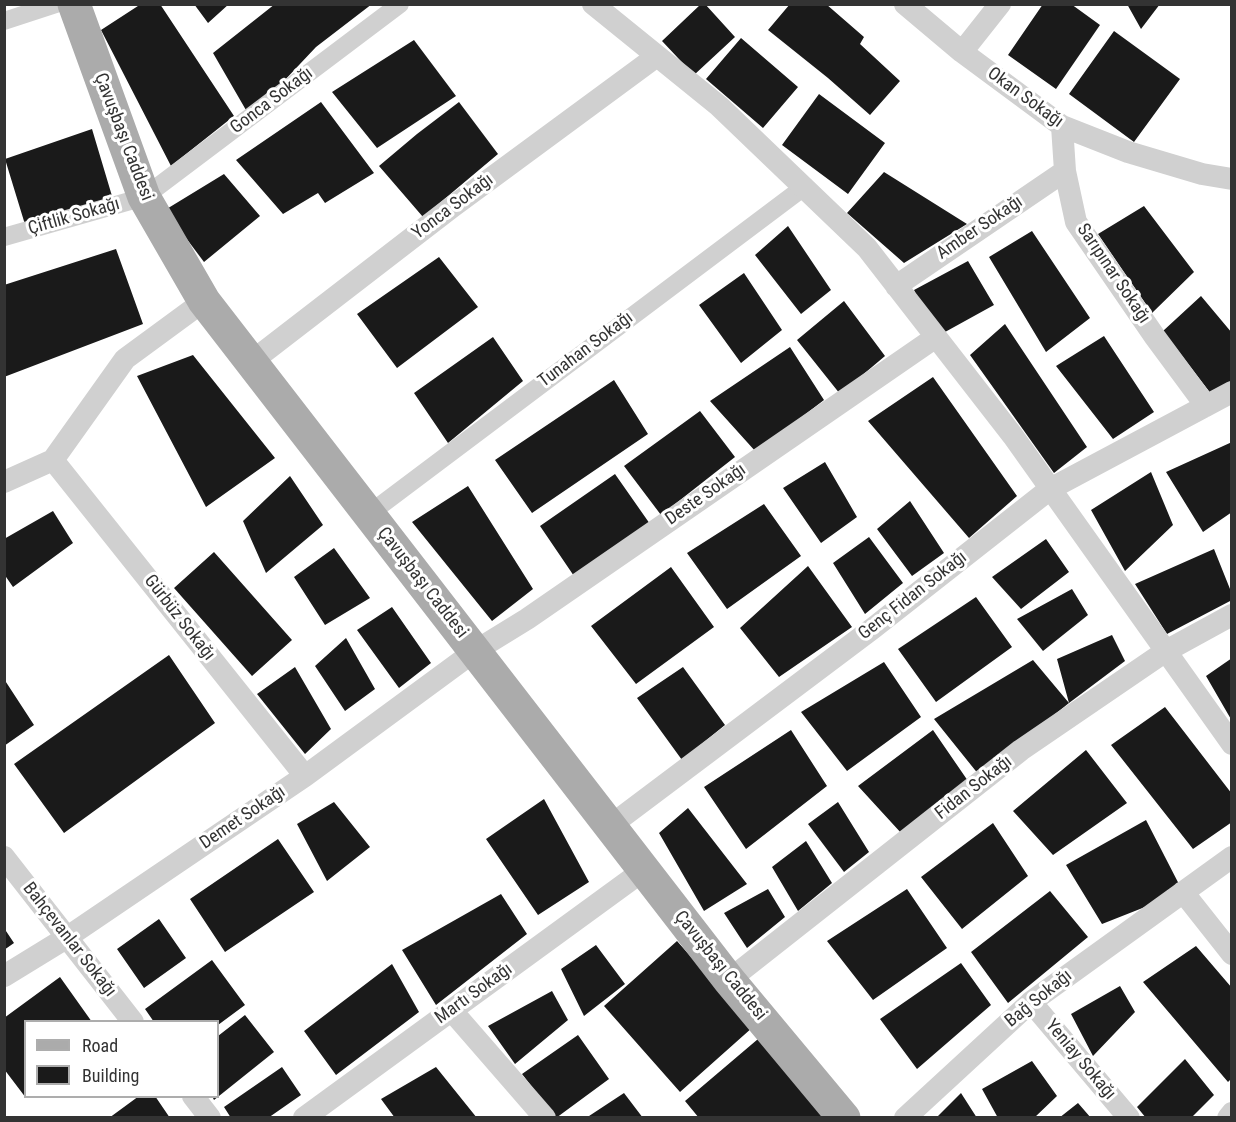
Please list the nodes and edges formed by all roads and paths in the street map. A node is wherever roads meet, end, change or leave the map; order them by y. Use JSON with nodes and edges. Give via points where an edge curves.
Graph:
{"nodes":[{"id":1,"x":56,"y":4,"type":"edge"},
{"id":2,"x":74,"y":4,"type":"edge"},
{"id":3,"x":400,"y":4,"type":"edge"},
{"id":4,"x":593,"y":4,"type":"edge"},
{"id":5,"x":905,"y":4,"type":"edge"},
{"id":6,"x":1000,"y":4,"type":"edge"},
{"id":7,"x":4,"y":21,"type":"edge"},
{"id":8,"x":962,"y":52,"type":"junction"},
{"id":9,"x":657,"y":56,"type":"junction"},
{"id":10,"x":1062,"y":126,"type":"junction"},
{"id":11,"x":1065,"y":171,"type":"junction"},
{"id":12,"x":1232,"y":179,"type":"edge"},
{"id":13,"x":804,"y":187,"type":"junction"},
{"id":14,"x":144,"y":197,"type":"junction"},
{"id":15,"x":4,"y":237,"type":"edge"},
{"id":16,"x":896,"y":286,"type":"junction"},
{"id":17,"x":204,"y":301,"type":"junction"},
{"id":18,"x":936,"y":337,"type":"junction"},
{"id":19,"x":251,"y":362,"type":"junction"},
{"id":20,"x":1232,"y":392,"type":"edge"},
{"id":21,"x":1206,"y":406,"type":"junction"},
{"id":22,"x":53,"y":460,"type":"junction"},
{"id":23,"x":4,"y":482,"type":"edge"},
{"id":24,"x":1050,"y":489,"type":"junction"},
{"id":25,"x":369,"y":514,"type":"junction"},
{"id":26,"x":1232,"y":615,"type":"edge"},
{"id":27,"x":475,"y":651,"type":"junction"},
{"id":28,"x":1166,"y":651,"type":"junction"},
{"id":29,"x":1232,"y":744,"type":"edge"},
{"id":30,"x":305,"y":776,"type":"junction"},
{"id":31,"x":610,"y":826,"type":"junction"},
{"id":32,"x":1232,"y":856,"type":"edge"},
{"id":33,"x":4,"y":857,"type":"edge"},
{"id":34,"x":645,"y":870,"type":"junction"},
{"id":35,"x":1183,"y":892,"type":"junction"},
{"id":36,"x":66,"y":938,"type":"junction"},
{"id":37,"x":1232,"y":954,"type":"edge"},
{"id":38,"x":4,"y":975,"type":"edge"},
{"id":39,"x":729,"y":980,"type":"junction"},
{"id":40,"x":1031,"y":1002,"type":"junction"},
{"id":41,"x":452,"y":1011,"type":"junction"},
{"id":42,"x":131,"y":1020,"type":"edge"},
{"id":43,"x":195,"y":1098,"type":"edge"},
{"id":44,"x":1232,"y":1113,"type":"edge"},
{"id":45,"x":210,"y":1118,"type":"edge"},
{"id":46,"x":304,"y":1118,"type":"edge"},
{"id":47,"x":545,"y":1118,"type":"edge"},
{"id":48,"x":844,"y":1118,"type":"edge"},
{"id":49,"x":904,"y":1118,"type":"edge"},
{"id":50,"x":1129,"y":1118,"type":"edge"},
{"id":51,"x":1228,"y":1118,"type":"edge"}],
"edges":[{"from":1,"to":7,"type":"street"},
{"from":2,"to":14,"type":"main road","name":"Çavuşbaşı Caddesi"},
{"from":3,"to":14,"type":"street","name":"Gonca Sokağı"},
{"from":4,"to":9,"type":"street"},
{"from":5,"to":8,"type":"street","name":"Okan Sokağı"},
{"from":6,"to":8,"type":"street"},
{"from":8,"to":10,"type":"street","name":"Okan Sokağı"},
{"from":9,"to":13,"type":"street","via":[[719,106]]},
{"from":9,"to":19,"type":"street","name":"Yonca Sokağı"},
{"from":10,"to":11,"type":"street","name":"Sarıpınar Sokağı"},
{"from":10,"to":12,"type":"street","name":"Okan Sokağı","via":[[1128,152]]},
{"from":11,"to":16,"type":"street","name":"Amber Sokağı"},
{"from":11,"to":21,"type":"street","name":"Sarıpınar Sokağı","via":[[1076,222]]},
{"from":13,"to":16,"type":"street","via":[[867,248]]},
{"from":13,"to":25,"type":"street","name":"Tunahan Sokağı"},
{"from":14,"to":15,"type":"street","name":"Çiftlik Sokağı"},
{"from":14,"to":17,"type":"main road","name":"Çavuşbaşı Caddesi"},
{"from":16,"to":18,"type":"street"},
{"from":17,"to":19,"type":"main road","name":"Çavuşbaşı Caddesi"},
{"from":17,"to":22,"type":"street","via":[[125,359]]},
{"from":18,"to":24,"type":"street"},
{"from":18,"to":27,"type":"street","name":"Deste Sokağı"},
{"from":19,"to":25,"type":"main road","name":"Çavuşbaşı Caddesi"},
{"from":20,"to":21,"type":"street","name":"Genç Fidan Sokağı"},
{"from":21,"to":24,"type":"street","name":"Genç Fidan Sokağı"},
{"from":22,"to":23,"type":"street"},
{"from":22,"to":30,"type":"street","name":"Gürbüz Sokağı"},
{"from":24,"to":28,"type":"street"},
{"from":24,"to":31,"type":"street","name":"Genç Fidan Sokağı"},
{"from":25,"to":27,"type":"main road","name":"Çavuşbaşı Caddesi"},
{"from":26,"to":28,"type":"street","name":"Fidan Sokağı"},
{"from":27,"to":30,"type":"street","name":"Demet Sokağı"},
{"from":27,"to":31,"type":"main road","name":"Çavuşbaşı Caddesi"},
{"from":28,"to":29,"type":"street"},
{"from":28,"to":39,"type":"street","name":"Fidan Sokağı","via":[[1021,750]]},
{"from":30,"to":36,"type":"street","name":"Demet Sokağı"},
{"from":31,"to":34,"type":"main road","name":"Çavuşbaşı Caddesi"},
{"from":32,"to":35,"type":"street","name":"Bağ Sokağı"},
{"from":33,"to":36,"type":"street","name":"Bahçevanlar Sokağı"},
{"from":34,"to":39,"type":"main road","name":"Çavuşbaşı Caddesi"},
{"from":34,"to":41,"type":"street","name":"Martı Sokağı"},
{"from":35,"to":37,"type":"street"},
{"from":35,"to":40,"type":"street","name":"Bağ Sokağı"},
{"from":36,"to":38,"type":"street","name":"Demet Sokağı"},
{"from":36,"to":42,"type":"street","name":"Bahçevanlar Sokağı"},
{"from":39,"to":48,"type":"main road","name":"Çavuşbaşı Caddesi"},
{"from":40,"to":49,"type":"street","name":"Bağ Sokağı"},
{"from":40,"to":50,"type":"street","name":"Yeniay Sokağı"},
{"from":41,"to":46,"type":"street","name":"Martı Sokağı"},
{"from":41,"to":47,"type":"street"},
{"from":43,"to":45,"type":"street"},
{"from":44,"to":51,"type":"street"}]}
